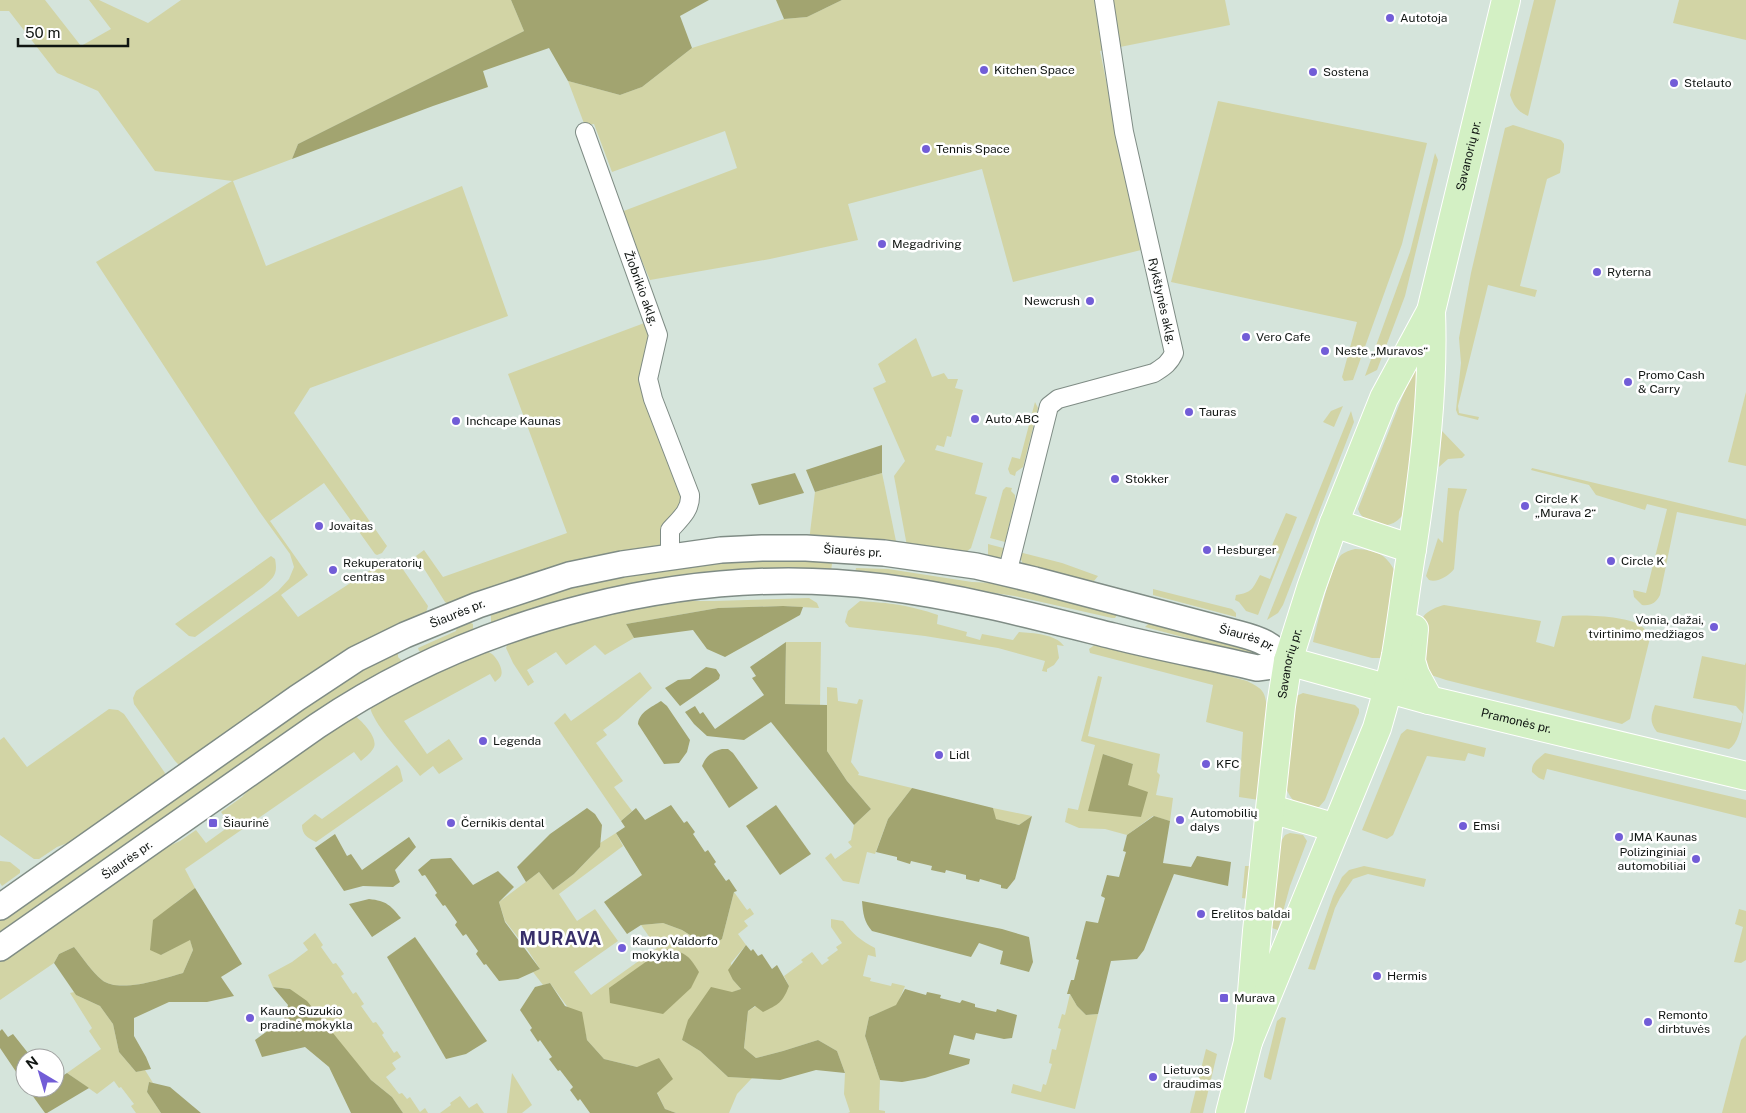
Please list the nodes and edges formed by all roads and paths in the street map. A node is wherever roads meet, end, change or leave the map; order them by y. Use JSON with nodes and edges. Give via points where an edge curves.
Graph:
{"nodes":[{"id":1,"x":1104,"y":0,"type":"edge"},
{"id":2,"x":1506,"y":0,"type":"edge"},
{"id":3,"x":584,"y":132,"type":"dead end"},
{"id":4,"x":1431,"y":311,"type":"junction"},
{"id":5,"x":1416,"y":522,"type":"junction"},
{"id":6,"x":1334,"y":523,"type":"junction"},
{"id":7,"x":1412,"y":549,"type":"junction"},
{"id":8,"x":862,"y":551,"type":"junction"},
{"id":9,"x":670,"y":556,"type":"junction"},
{"id":10,"x":1007,"y":574,"type":"junction"},
{"id":11,"x":838,"y":583,"type":"junction"},
{"id":12,"x":478,"y":604,"type":"junction"},
{"id":13,"x":1141,"y":609,"type":"junction"},
{"id":14,"x":405,"y":635,"type":"junction"},
{"id":15,"x":1114,"y":636,"type":"junction"},
{"id":16,"x":490,"y":637,"type":"junction"},
{"id":17,"x":1288,"y":661,"type":"junction"},
{"id":18,"x":420,"y":667,"type":"junction"},
{"id":19,"x":1388,"y":689,"type":"junction"},
{"id":20,"x":1429,"y":700,"type":"junction"},
{"id":21,"x":1746,"y":776,"type":"edge"},
{"id":22,"x":1271,"y":809,"type":"junction"},
{"id":23,"x":1336,"y":828,"type":"junction"},
{"id":24,"x":0,"y":907,"type":"edge"},
{"id":25,"x":0,"y":948,"type":"edge"},
{"id":26,"x":1248,"y":1042,"type":"junction"},
{"id":27,"x":1230,"y":1113,"type":"edge"}],
"edges":[{"from":1,"to":10,"type":"street","name":"Rykštynės aklg.","via":[[1124,132],[1174,353],[1166,366],[1154,373],[1058,399],[1050,406]]},
{"from":2,"to":4,"type":"main road","name":"Savanorių pr."},
{"from":3,"to":9,"type":"street","name":"Žiobrikio aklg.","via":[[658,336],[648,379],[691,503],[670,530]]},
{"from":4,"to":5,"type":"main road","name":"Savanorių pr.","via":[[1429,406]]},
{"from":4,"to":6,"type":"main road","name":"Savanorių pr.","via":[[1384,398]]},
{"from":5,"to":7,"type":"main road","name":"Savanorių pr."},
{"from":5,"to":20,"type":"main road","via":[[1423,561],[1411,661]]},
{"from":6,"to":7,"type":"main road"},
{"from":6,"to":17,"type":"main road","name":"Savanorių pr."},
{"from":7,"to":19,"type":"main road","name":"Savanorių pr."},
{"from":8,"to":9,"type":"main road","name":"Šiaurės pr.","via":[[762,548]]},
{"from":8,"to":10,"type":"main road","name":"Šiaurės pr.","via":[[976,566]]},
{"from":8,"to":11,"type":"main road","via":[[846,565]]},
{"from":9,"to":12,"type":"main road","name":"Šiaurės pr.","via":[[569,574]]},
{"from":10,"to":13,"type":"main road","name":"Šiaurės pr."},
{"from":11,"to":15,"type":"main road","name":"Šiaurės pr.","via":[[922,592]]},
{"from":11,"to":16,"type":"main road","name":"Šiaurės pr.","via":[[754,582],[635,596],[534,621]]},
{"from":12,"to":14,"type":"main road","name":"Šiaurės pr."},
{"from":12,"to":16,"type":"main road"},
{"from":13,"to":15,"type":"main road","via":[[1126,630]]},
{"from":13,"to":17,"type":"main road","name":"Šiaurės pr.","via":[[1260,640]]},
{"from":14,"to":18,"type":"main road"},
{"from":14,"to":24,"type":"main road","name":"Šiaurės pr.","via":[[356,659],[297,698]]},
{"from":15,"to":17,"type":"main road","name":"Šiaurės pr.","via":[[1257,668]]},
{"from":16,"to":18,"type":"main road","name":"Šiaurės pr."},
{"from":17,"to":19,"type":"main road","name":"Pramonės pr."},
{"from":17,"to":22,"type":"main road","name":"Savanorių pr."},
{"from":18,"to":25,"type":"main road","name":"Šiaurės pr.","via":[[354,701],[324,721]]},
{"from":19,"to":20,"type":"main road","name":"Pramonės pr."},
{"from":19,"to":23,"type":"main road","name":"Savanorių pr.","via":[[1377,728]]},
{"from":20,"to":21,"type":"main road","name":"Pramonės pr."},
{"from":22,"to":23,"type":"main road"},
{"from":22,"to":26,"type":"main road","name":"Savanorių pr."},
{"from":23,"to":26,"type":"main road","name":"Savanorių pr."},
{"from":26,"to":27,"type":"main road","name":"Savanorių pr."}]}
